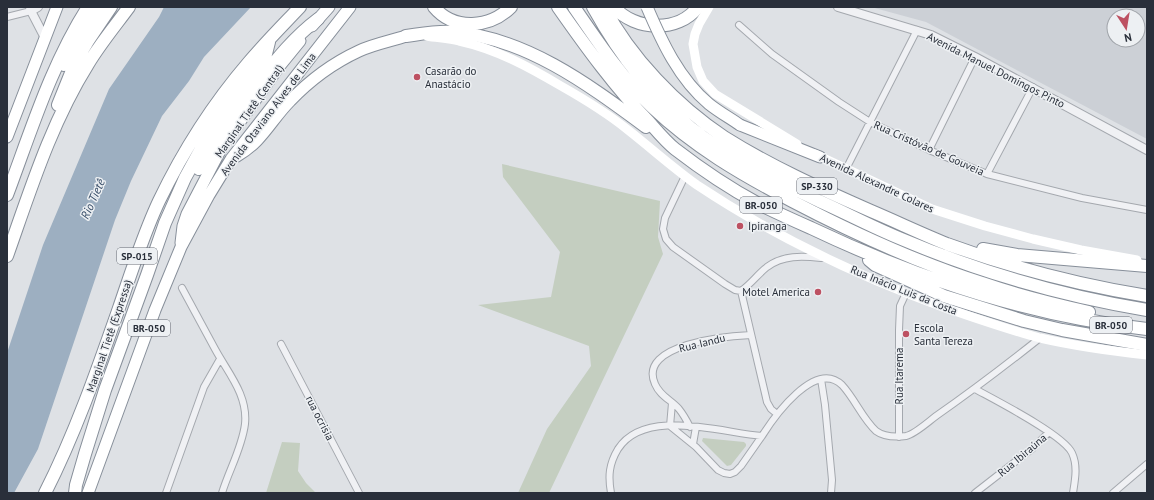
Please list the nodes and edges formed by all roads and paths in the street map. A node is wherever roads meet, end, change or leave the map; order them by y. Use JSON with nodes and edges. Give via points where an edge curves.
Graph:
{"nodes":[{"id":1,"x":64,"y":7,"type":"edge"},
{"id":2,"x":88,"y":7,"type":"edge"},
{"id":3,"x":101,"y":7,"type":"edge"},
{"id":4,"x":111,"y":7,"type":"edge"},
{"id":5,"x":129,"y":7,"type":"edge"},
{"id":6,"x":300,"y":7,"type":"edge"},
{"id":7,"x":329,"y":7,"type":"edge"},
{"id":8,"x":350,"y":7,"type":"edge"},
{"id":9,"x":434,"y":7,"type":"edge"},
{"id":10,"x":511,"y":7,"type":"edge"},
{"id":11,"x":558,"y":7,"type":"edge"},
{"id":12,"x":574,"y":7,"type":"edge"},
{"id":13,"x":593,"y":7,"type":"edge"},
{"id":14,"x":604,"y":7,"type":"edge"},
{"id":15,"x":614,"y":7,"type":"edge"},
{"id":16,"x":647,"y":7,"type":"edge"},
{"id":17,"x":698,"y":7,"type":"edge"},
{"id":18,"x":709,"y":7,"type":"edge"},
{"id":19,"x":838,"y":7,"type":"edge"},
{"id":20,"x":33,"y":8,"type":"edge"},
{"id":21,"x":55,"y":12,"type":"edge"},
{"id":22,"x":7,"y":17,"type":"edge"},
{"id":23,"x":318,"y":19,"type":"junction"},
{"id":24,"x":739,"y":24,"type":"dead end"},
{"id":25,"x":917,"y":30,"type":"junction"},
{"id":26,"x":406,"y":36,"type":"junction"},
{"id":27,"x":45,"y":38,"type":"junction"},
{"id":28,"x":269,"y":39,"type":"junction"},
{"id":29,"x":975,"y":57,"type":"junction"},
{"id":30,"x":1033,"y":87,"type":"junction"},
{"id":31,"x":46,"y":92,"type":"junction"},
{"id":32,"x":870,"y":122,"type":"junction"},
{"id":33,"x":9,"y":125,"type":"edge"},
{"id":34,"x":7,"y":137,"type":"edge"},
{"id":35,"x":674,"y":148,"type":"junction"},
{"id":36,"x":929,"y":150,"type":"junction"},
{"id":37,"x":1147,"y":150,"type":"edge"},
{"id":38,"x":820,"y":157,"type":"junction"},
{"id":39,"x":232,"y":159,"type":"junction"},
{"id":40,"x":41,"y":160,"type":"junction"},
{"id":41,"x":846,"y":169,"type":"junction"},
{"id":42,"x":987,"y":174,"type":"junction"},
{"id":43,"x":685,"y":176,"type":"junction"},
{"id":44,"x":7,"y":195,"type":"edge"},
{"id":45,"x":1147,"y":210,"type":"edge"},
{"id":46,"x":164,"y":223,"type":"junction"},
{"id":47,"x":946,"y":243,"type":"junction"},
{"id":48,"x":181,"y":247,"type":"junction"},
{"id":49,"x":855,"y":249,"type":"junction"},
{"id":50,"x":7,"y":256,"type":"edge"},
{"id":51,"x":825,"y":258,"type":"junction"},
{"id":52,"x":1147,"y":262,"type":"edge"},
{"id":53,"x":1147,"y":266,"type":"edge"},
{"id":54,"x":182,"y":288,"type":"dead end"},
{"id":55,"x":741,"y":291,"type":"junction"},
{"id":56,"x":906,"y":293,"type":"junction"},
{"id":57,"x":1147,"y":296,"type":"edge"},
{"id":58,"x":1147,"y":310,"type":"edge"},
{"id":59,"x":1147,"y":326,"type":"edge"},
{"id":60,"x":1147,"y":330,"type":"edge"},
{"id":61,"x":750,"y":334,"type":"junction"},
{"id":62,"x":1040,"y":338,"type":"junction"},
{"id":63,"x":281,"y":344,"type":"dead end"},
{"id":64,"x":1147,"y":345,"type":"edge"},
{"id":65,"x":1147,"y":356,"type":"edge"},
{"id":66,"x":220,"y":359,"type":"junction"},
{"id":67,"x":821,"y":379,"type":"junction"},
{"id":68,"x":975,"y":389,"type":"junction"},
{"id":69,"x":672,"y":403,"type":"junction"},
{"id":70,"x":777,"y":414,"type":"junction"},
{"id":71,"x":670,"y":426,"type":"junction"},
{"id":72,"x":693,"y":427,"type":"junction"},
{"id":73,"x":1049,"y":432,"type":"junction"},
{"id":74,"x":762,"y":436,"type":"junction"},
{"id":75,"x":899,"y":437,"type":"junction"},
{"id":76,"x":693,"y":444,"type":"junction"},
{"id":77,"x":1147,"y":464,"type":"edge"},
{"id":78,"x":96,"y":473,"type":"junction"},
{"id":79,"x":45,"y":493,"type":"edge"},
{"id":80,"x":76,"y":493,"type":"edge"},
{"id":81,"x":88,"y":493,"type":"edge"},
{"id":82,"x":93,"y":493,"type":"edge"},
{"id":83,"x":166,"y":493,"type":"edge"},
{"id":84,"x":222,"y":493,"type":"edge"},
{"id":85,"x":359,"y":493,"type":"edge"},
{"id":86,"x":611,"y":493,"type":"edge"},
{"id":87,"x":831,"y":493,"type":"edge"},
{"id":88,"x":975,"y":493,"type":"edge"},
{"id":89,"x":1073,"y":493,"type":"edge"},
{"id":90,"x":1113,"y":493,"type":"edge"}],
"edges":[{"from":1,"to":21,"type":"highway"},
{"from":2,"to":31,"type":"highway","via":[[73,31]]},
{"from":3,"to":31,"type":"highway"},
{"from":4,"to":40,"type":"highway","via":[[75,63],[40,143]]},
{"from":5,"to":40,"type":"highway","via":[[87,65]]},
{"from":6,"to":28,"type":"highway","name":"Marginal Tietê (Expressa)","number":"SP-015"},
{"from":7,"to":23,"type":"highway","name":"Marginal Tietê (Central)"},
{"from":8,"to":39,"type":"highway","name":"Avenida Otaviano Alves de Lima"},
{"from":9,"to":10,"type":"highway","via":[[455,21],[477,24],[500,16]]},
{"from":11,"to":35,"type":"highway","via":[[623,95]]},
{"from":12,"to":59,"type":"highway","via":[[622,74],[651,106],[710,155],[748,178],[856,233],[910,257],[981,283],[1046,302]]},
{"from":13,"to":58,"type":"highway","via":[[607,33],[651,89],[690,127],[740,161],[899,238],[977,268],[1049,290]]},
{"from":14,"to":47,"type":"highway","number":"SP-330","via":[[637,56],[667,90],[695,116],[723,136],[847,201]]},
{"from":15,"to":17,"type":"highway","via":[[632,20],[662,27],[680,21]]},
{"from":16,"to":38,"type":"highway","bridge":true,"via":[[673,60],[698,93],[710,104],[740,125]]},
{"from":18,"to":38,"type":"main road","name":"Avenida Alexandre Colares","via":[[699,24],[693,44],[697,68],[708,88],[731,105]]},
{"from":19,"to":25,"type":"street","name":"Avenida Manuel Domingos Pinto"},
{"from":20,"to":22,"type":"street"},
{"from":20,"to":27,"type":"street"},
{"from":21,"to":27,"type":"highway"},
{"from":23,"to":46,"type":"highway","via":[[277,58],[243,103],[213,146],[183,195],[173,217]]},
{"from":23,"to":48,"type":"highway","name":"Marginal Tietê (Central)","via":[[278,68],[222,147],[187,214],[180,236]]},
{"from":24,"to":32,"type":"street","name":"Rua Cristóvão de Gouveia","via":[[772,54]]},
{"from":25,"to":29,"type":"street","name":"Avenida Manuel Domingos Pinto"},
{"from":25,"to":32,"type":"street"},
{"from":26,"to":35,"type":"highway","via":[[450,32],[489,37],[508,44],[534,55],[586,85]]},
{"from":26,"to":39,"type":"highway","via":[[359,51],[316,76],[289,101],[251,147]]},
{"from":26,"to":43,"type":"main road","name":"Rua Inácio Luis da Costa","via":[[458,40],[523,64],[581,97],[627,128]]},
{"from":27,"to":33,"type":"highway"},
{"from":28,"to":46,"type":"highway","via":[[266,54],[261,62],[208,136]]},
{"from":28,"to":79,"type":"highway","name":"Marginal Tietê (Expressa)","number":"SP-015","via":[[218,101],[196,134],[158,202],[85,404]]},
{"from":29,"to":30,"type":"street","name":"Avenida Manuel Domingos Pinto"},
{"from":29,"to":36,"type":"street"},
{"from":30,"to":37,"type":"street","name":"Avenida Manuel Domingos Pinto"},
{"from":30,"to":42,"type":"street"},
{"from":31,"to":44,"type":"highway"},
{"from":32,"to":36,"type":"street","name":"Rua Cristóvão de Gouveia"},
{"from":32,"to":41,"type":"street"},
{"from":33,"to":34,"type":"highway"},
{"from":35,"to":49,"type":"highway","number":"BR-050","via":[[756,202]]},
{"from":36,"to":42,"type":"street","name":"Rua Cristóvão de Gouveia"},
{"from":38,"to":41,"type":"main road","name":"Avenida Alexandre Colares"},
{"from":39,"to":48,"type":"highway","name":"Avenida Otaviano Alves de Lima","number":"BR-050"},
{"from":40,"to":50,"type":"highway"},
{"from":41,"to":52,"type":"main road","name":"Avenida Alexandre Colares","via":[[932,209],[985,226],[1081,250]]},
{"from":42,"to":45,"type":"street","name":"Rua Cristóvão de Gouveia","via":[[1082,198]]},
{"from":43,"to":51,"type":"main road","name":"Rua Inácio Luis da Costa","via":[[750,217]]},
{"from":43,"to":55,"type":"street","via":[[665,218],[663,229],[666,239],[673,247],[724,284]]},
{"from":46,"to":80,"type":"highway","via":[[148,275],[105,390],[76,485]]},
{"from":47,"to":53,"type":"highway","via":[[960,243],[1017,255]]},
{"from":47,"to":57,"type":"highway","number":"SP-330","via":[[1069,282]]},
{"from":48,"to":78,"type":"highway","name":"Avenida Otaviano Alves de Lima","number":"BR-050","via":[[155,310]]},
{"from":49,"to":60,"type":"highway","number":"BR-050","via":[[973,292],[1027,307],[1113,326]]},
{"from":49,"to":64,"type":"highway","via":[[875,265],[944,296],[1024,321]]},
{"from":51,"to":55,"type":"street","name":"Rua Inácio Luis da Costa","via":[[801,256],[781,260],[766,268]]},
{"from":51,"to":56,"type":"main road","name":"Rua Inácio Luis da Costa"},
{"from":54,"to":66,"type":"street"},
{"from":55,"to":61,"type":"street"},
{"from":56,"to":62,"type":"main road","name":"Rua Inácio Luis da Costa"},
{"from":56,"to":75,"type":"street","name":"Rua Itarema","via":[[900,306]]},
{"from":61,"to":69,"type":"street","name":"Rua Iandu","via":[[711,338],[688,344],[660,359],[654,370],[655,383],[659,391]]},
{"from":61,"to":70,"type":"street","via":[[767,402]]},
{"from":62,"to":65,"type":"main road","name":"Rua Inácio Luis da Costa"},
{"from":62,"to":68,"type":"street"},
{"from":63,"to":85,"type":"street","name":"rua ocrisia"},
{"from":66,"to":83,"type":"street","via":[[204,387]]},
{"from":66,"to":84,"type":"street","via":[[234,380],[243,402],[245,422],[243,437]]},
{"from":67,"to":70,"type":"street","via":[[805,386]]},
{"from":67,"to":75,"type":"street","via":[[840,383],[877,432]]},
{"from":67,"to":87,"type":"street"},
{"from":68,"to":73,"type":"street"},
{"from":68,"to":75,"type":"street","via":[[908,436]]},
{"from":69,"to":71,"type":"street"},
{"from":69,"to":72,"type":"street","name":"Rua Iandu"},
{"from":70,"to":74,"type":"street"},
{"from":71,"to":72,"type":"street"},
{"from":71,"to":76,"type":"street"},
{"from":71,"to":86,"type":"street","via":[[643,429],[631,435],[620,446],[609,475]]},
{"from":72,"to":74,"type":"street"},
{"from":72,"to":76,"type":"street"},
{"from":73,"to":88,"type":"street","name":"Rua Ibiraúna","via":[[1034,448]]},
{"from":73,"to":89,"type":"street","via":[[1066,444],[1072,453],[1076,474]]},
{"from":74,"to":76,"type":"street","via":[[741,466],[730,474],[718,470]]},
{"from":77,"to":90,"type":"street"},
{"from":78,"to":81,"type":"highway","name":"Avenida Otaviano Alves de Lima","number":"BR-050"},
{"from":78,"to":82,"type":"street"}]}
